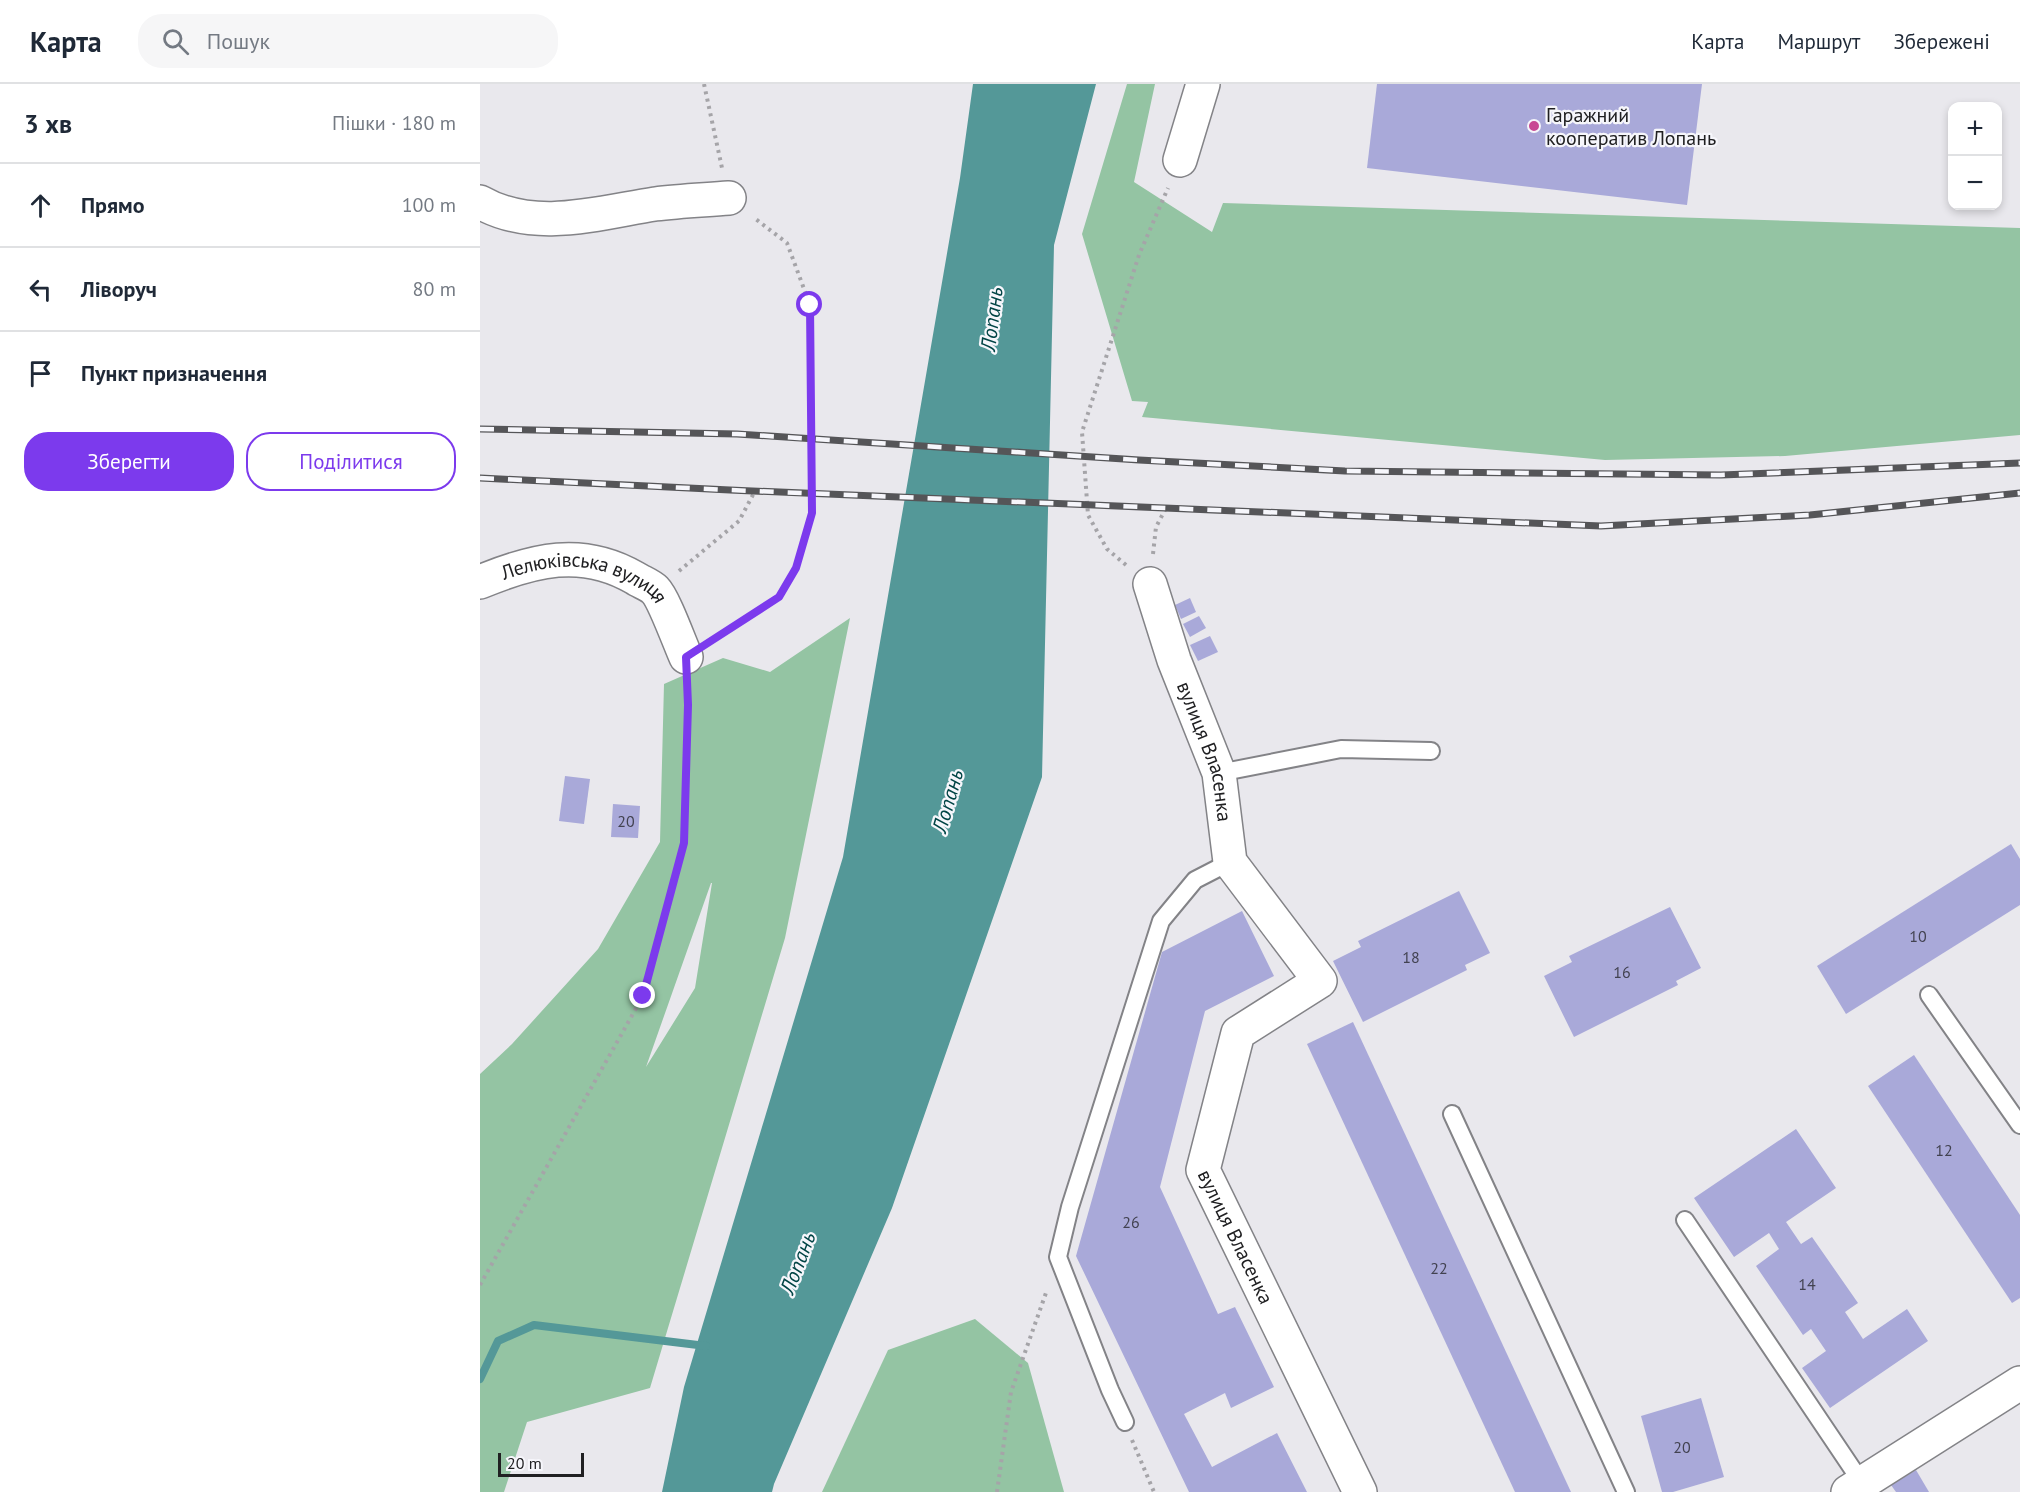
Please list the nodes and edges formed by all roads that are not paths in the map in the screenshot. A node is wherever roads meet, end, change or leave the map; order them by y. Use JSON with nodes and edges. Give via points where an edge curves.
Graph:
{"nodes":[{"id":1,"x":1203,"y":84,"type":"edge"},
{"id":2,"x":1180,"y":160,"type":"road end"},
{"id":3,"x":729,"y":198,"type":"road end"},
{"id":4,"x":480,"y":202,"type":"edge"},
{"id":5,"x":480,"y":582,"type":"edge"},
{"id":6,"x":1150,"y":584,"type":"road end"},
{"id":7,"x":686,"y":657,"type":"road end"},
{"id":8,"x":1431,"y":751,"type":"dead end"},
{"id":9,"x":1219,"y":773,"type":"junction"},
{"id":10,"x":1230,"y":862,"type":"junction"},
{"id":11,"x":1929,"y":995,"type":"dead end"},
{"id":12,"x":1452,"y":1114,"type":"dead end"},
{"id":13,"x":2020,"y":1125,"type":"edge"},
{"id":14,"x":1685,"y":1220,"type":"dead end"},
{"id":15,"x":2020,"y":1383,"type":"edge"},
{"id":16,"x":1125,"y":1422,"type":"dead end"},
{"id":17,"x":1855,"y":1487,"type":"edge"},
{"id":18,"x":1360,"y":1492,"type":"edge"},
{"id":19,"x":1626,"y":1492,"type":"edge"}],
"edges":[{"from":1,"to":2,"type":"street"},
{"from":3,"to":4,"type":"street","via":[[658,204],[577,218],[526,218]]},
{"from":5,"to":7,"type":"street","name":"Лелюківська вулиця","via":[[516,567],[552,560],[588,561],[624,572],[656,590]]},
{"from":6,"to":9,"type":"street","name":"вулиця Власенка","via":[[1174,660]]},
{"from":8,"to":9,"type":"lane","via":[[1341,749]]},
{"from":9,"to":10,"type":"street","name":"вулиця Власенка"},
{"from":10,"to":16,"type":"lane","via":[[1195,880],[1161,921],[1070,1207],[1058,1257]]},
{"from":10,"to":18,"type":"street","name":"вулиця Власенка","via":[[1320,981],[1238,1033],[1203,1170]]},
{"from":11,"to":13,"type":"lane"},
{"from":12,"to":19,"type":"lane"},
{"from":14,"to":17,"type":"lane"},
{"from":15,"to":17,"type":"street"}]}
